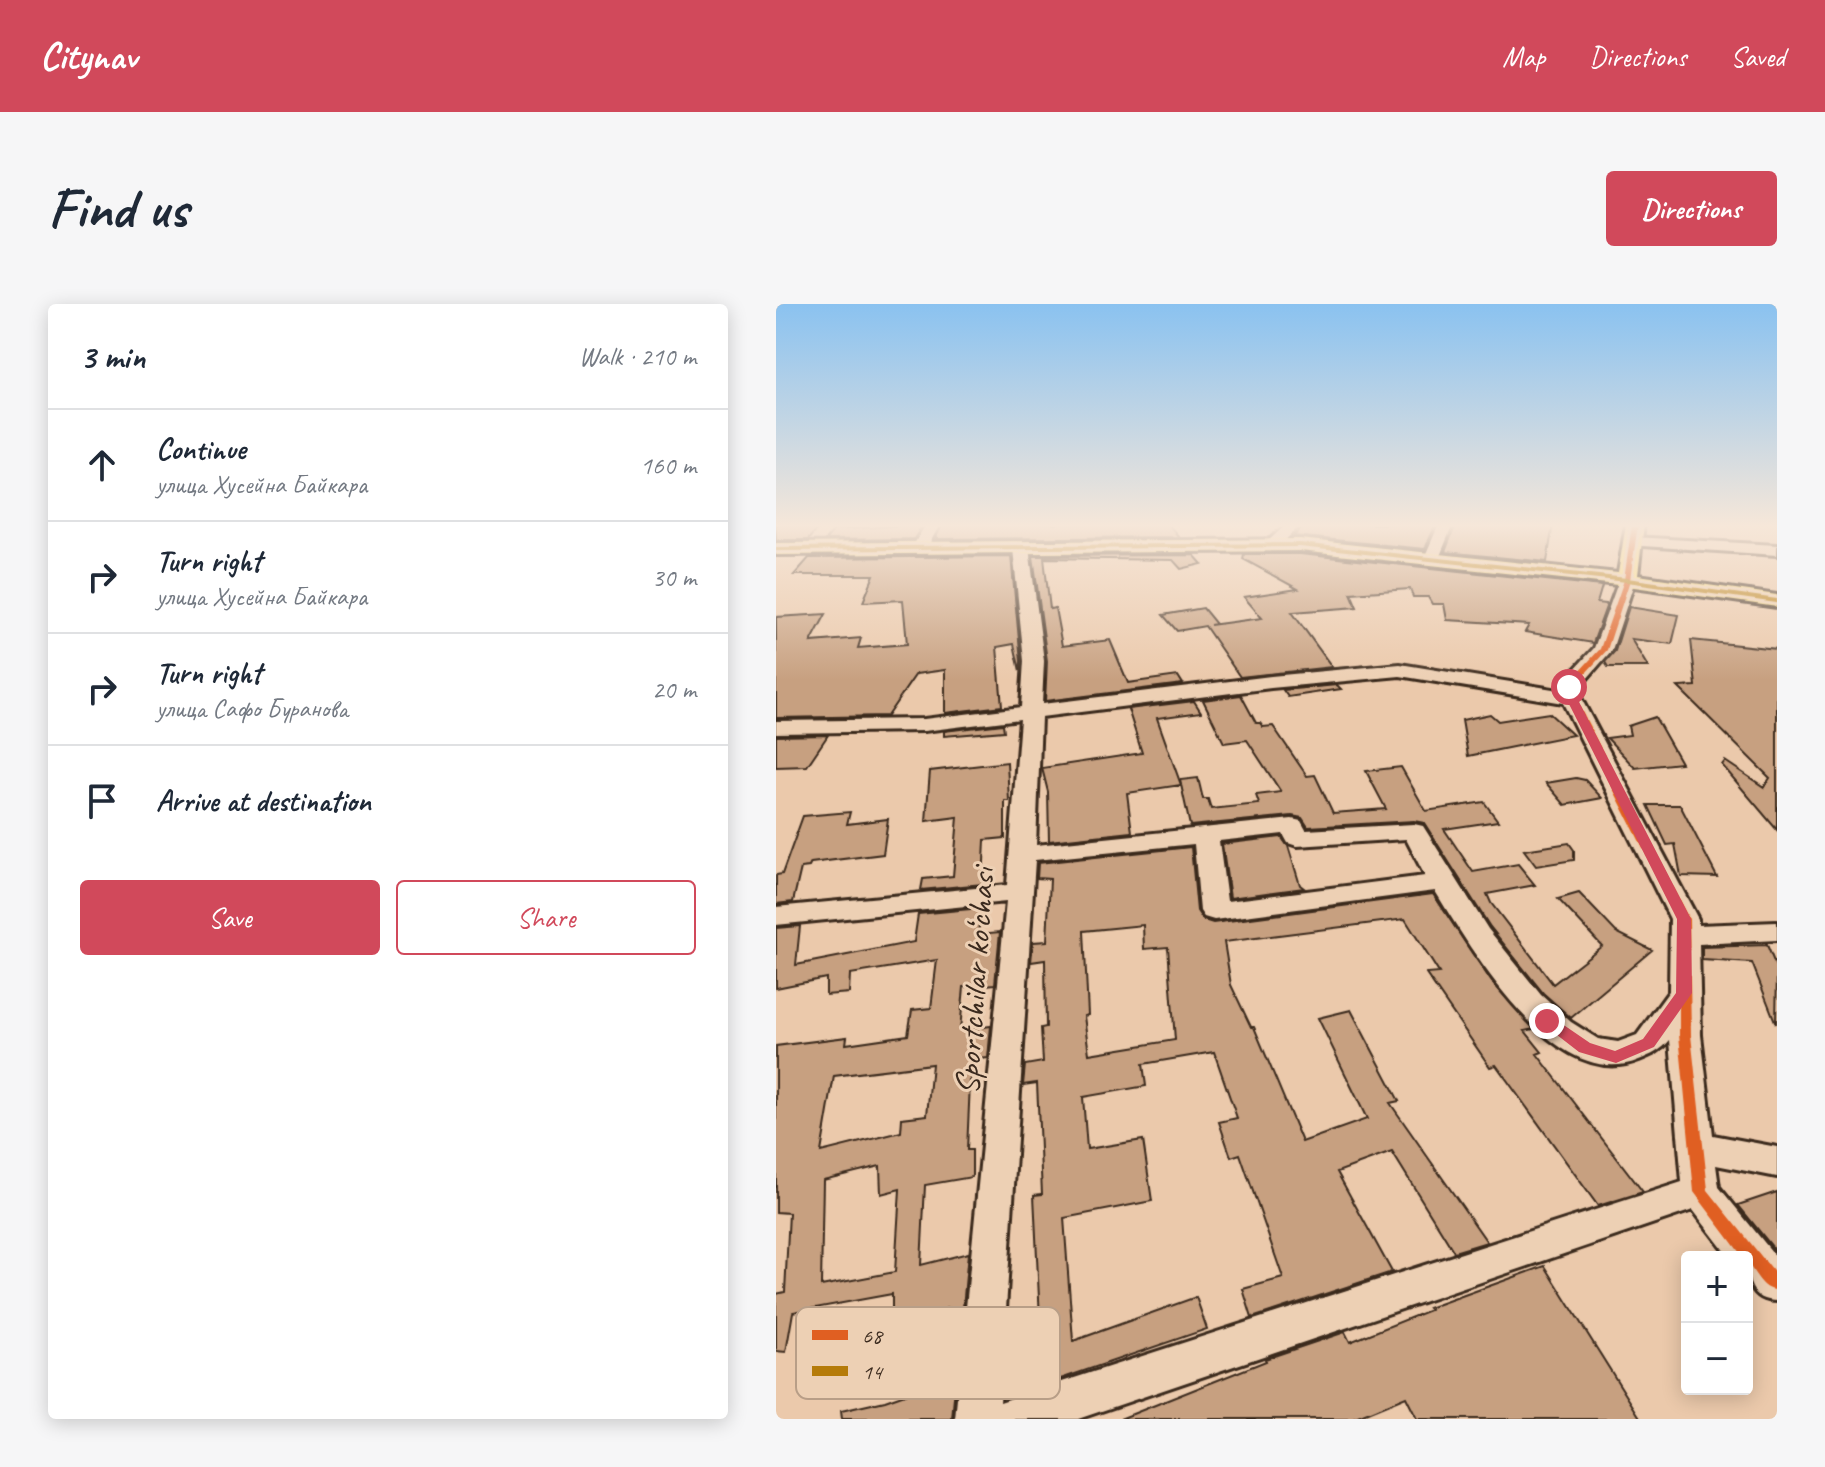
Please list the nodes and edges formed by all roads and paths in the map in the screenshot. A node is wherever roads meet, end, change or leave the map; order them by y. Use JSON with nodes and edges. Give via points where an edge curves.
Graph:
{"nodes":[{"id":1,"x":1024,"y":576,"type":"edge"},
{"id":2,"x":1592,"y":576,"type":"edge"},
{"id":3,"x":1628,"y":576,"type":"edge"},
{"id":4,"x":1627,"y":580,"type":"junction"},
{"id":5,"x":1777,"y":601,"type":"edge"},
{"id":6,"x":1571,"y":698,"type":"junction"},
{"id":7,"x":1030,"y":712,"type":"junction"},
{"id":8,"x":776,"y":727,"type":"edge"},
{"id":9,"x":1206,"y":835,"type":"junction"},
{"id":10,"x":1022,"y":854,"type":"junction"},
{"id":11,"x":1442,"y":882,"type":"junction"},
{"id":12,"x":1020,"y":892,"type":"junction"},
{"id":13,"x":776,"y":916,"type":"edge"},
{"id":14,"x":1777,"y":931,"type":"edge"},
{"id":15,"x":1684,"y":935,"type":"junction"},
{"id":16,"x":1684,"y":993,"type":"junction"},
{"id":17,"x":1696,"y":1146,"type":"junction"},
{"id":18,"x":1777,"y":1162,"type":"edge"},
{"id":19,"x":1701,"y":1192,"type":"junction"},
{"id":20,"x":1777,"y":1283,"type":"edge"},
{"id":21,"x":986,"y":1307,"type":"edge"},
{"id":22,"x":979,"y":1399,"type":"edge"},
{"id":23,"x":977,"y":1419,"type":"edge"},
{"id":24,"x":1012,"y":1419,"type":"edge"}],
"edges":[{"from":1,"to":7,"type":"street","name":"Sportchilar ko‘chasi","via":[[1034,661]]},
{"from":2,"to":4,"type":"main road"},
{"from":3,"to":4,"type":"main road"},
{"from":4,"to":5,"type":"main road"},
{"from":4,"to":6,"type":"street","via":[[1603,650],[1569,687]]},
{"from":6,"to":7,"type":"street","via":[[1400,670]]},
{"from":6,"to":15,"type":"street","via":[[1684,919]]},
{"from":7,"to":8,"type":"street","via":[[924,725]]},
{"from":7,"to":10,"type":"street","name":"Sportchilar ko‘chasi"},
{"from":9,"to":10,"type":"street"},
{"from":9,"to":11,"type":"street","via":[[1292,826],[1297,838],[1414,831]]},
{"from":9,"to":11,"type":"street","via":[[1214,911]]},
{"from":10,"to":12,"type":"street","name":"Sportchilar ko‘chasi"},
{"from":11,"to":16,"type":"street","via":[[1497,963],[1547,1021],[1585,1048],[1616,1057],[1648,1043]]},
{"from":12,"to":13,"type":"street"},
{"from":12,"to":21,"type":"street","name":"Sportchilar ko‘chasi"},
{"from":14,"to":15,"type":"street"},
{"from":15,"to":16,"type":"street"},
{"from":16,"to":17,"type":"street"},
{"from":17,"to":18,"type":"street"},
{"from":17,"to":19,"type":"street"},
{"from":19,"to":20,"type":"street"},
{"from":19,"to":24,"type":"street"},
{"from":22,"to":23,"type":"street","name":"Sportchilar ko‘chasi"}]}
